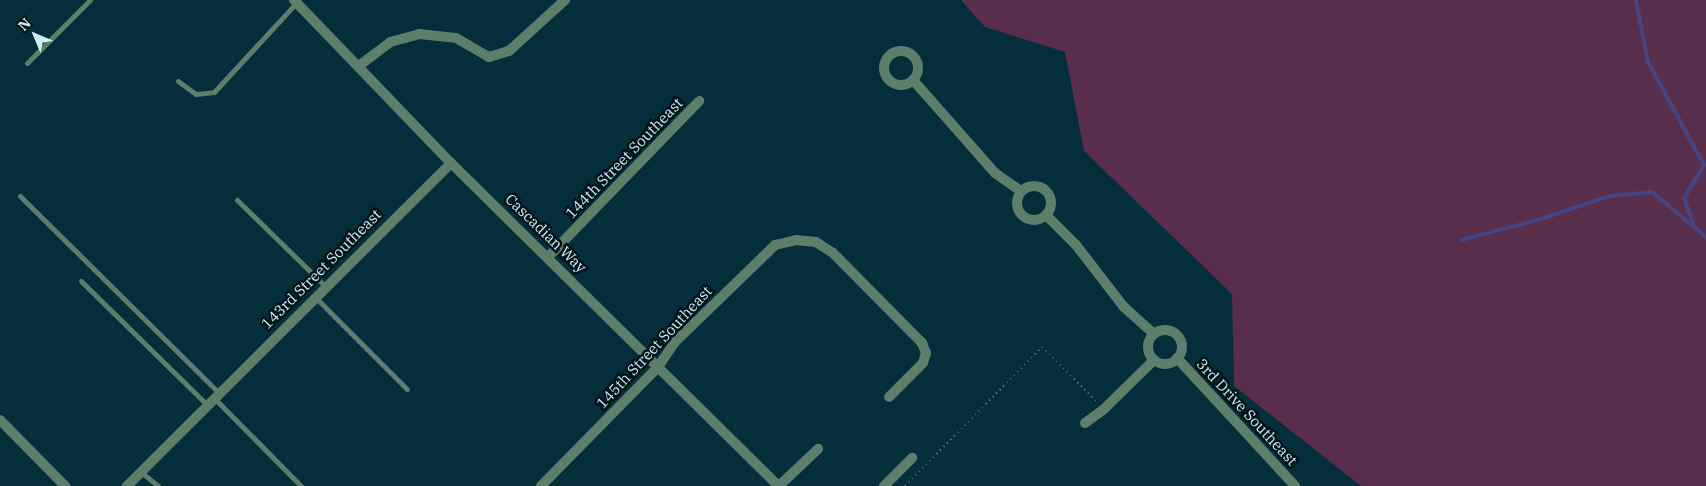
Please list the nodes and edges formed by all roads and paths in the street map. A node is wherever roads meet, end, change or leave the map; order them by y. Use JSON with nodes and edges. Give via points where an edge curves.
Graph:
{"nodes":[{"id":1,"x":90,"y":0,"type":"edge"},
{"id":2,"x":565,"y":0,"type":"edge"},
{"id":3,"x":295,"y":1,"type":"edge"},
{"id":4,"x":27,"y":63,"type":"dead end"},
{"id":5,"x":360,"y":65,"type":"junction"},
{"id":6,"x":914,"y":80,"type":"dead end"},
{"id":7,"x":178,"y":81,"type":"dead end"},
{"id":8,"x":699,"y":102,"type":"dead end"},
{"id":9,"x":452,"y":163,"type":"junction"},
{"id":10,"x":1021,"y":191,"type":"junction"},
{"id":11,"x":20,"y":196,"type":"dead end"},
{"id":12,"x":237,"y":200,"type":"dead end"},
{"id":13,"x":1046,"y":215,"type":"junction"},
{"id":14,"x":548,"y":256,"type":"junction"},
{"id":15,"x":81,"y":281,"type":"dead end"},
{"id":16,"x":325,"y":286,"type":"junction"},
{"id":17,"x":314,"y":296,"type":"junction"},
{"id":18,"x":1153,"y":333,"type":"junction"},
{"id":19,"x":1177,"y":358,"type":"junction"},
{"id":20,"x":1154,"y":360,"type":"junction"},
{"id":21,"x":658,"y":367,"type":"junction"},
{"id":22,"x":407,"y":389,"type":"dead end"},
{"id":23,"x":889,"y":397,"type":"dead end"},
{"id":24,"x":213,"y":398,"type":"junction"},
{"id":25,"x":1104,"y":409,"type":"junction"},
{"id":26,"x":0,"y":420,"type":"edge"},
{"id":27,"x":1085,"y":423,"type":"dead end"},
{"id":28,"x":818,"y":449,"type":"dead end"},
{"id":29,"x":912,"y":458,"type":"dead end"},
{"id":30,"x":141,"y":472,"type":"junction"},
{"id":31,"x":64,"y":486,"type":"edge"},
{"id":32,"x":127,"y":486,"type":"edge"},
{"id":33,"x":158,"y":486,"type":"edge"},
{"id":34,"x":301,"y":486,"type":"edge"},
{"id":35,"x":541,"y":486,"type":"edge"},
{"id":36,"x":778,"y":486,"type":"edge"},
{"id":37,"x":884,"y":486,"type":"edge"},
{"id":38,"x":906,"y":486,"type":"edge"},
{"id":39,"x":1295,"y":486,"type":"edge"}],
"edges":[{"from":1,"to":4,"type":"lane"},
{"from":2,"to":5,"type":"street","via":[[509,52],[489,57],[456,38],[419,34],[390,42]]},
{"from":3,"to":5,"type":"street","name":"Cascadian Way"},
{"from":3,"to":7,"type":"lane","via":[[214,92],[196,94]]},
{"from":5,"to":9,"type":"street","name":"Cascadian Way"},
{"from":6,"to":10,"type":"street","via":[[995,173]]},
{"from":8,"to":14,"type":"street","name":"144th Street Southeast"},
{"from":9,"to":14,"type":"street","name":"Cascadian Way"},
{"from":9,"to":16,"type":"street","name":"143rd Street Southeast"},
{"from":10,"to":13,"type":"street","via":[[1017,206],[1022,215],[1037,220]]},
{"from":10,"to":13,"type":"street","via":[[1032,186],[1044,189],[1051,204]]},
{"from":11,"to":24,"type":"lane"},
{"from":12,"to":16,"type":"lane"},
{"from":13,"to":18,"type":"street","via":[[1076,245],[1124,306]]},
{"from":14,"to":21,"type":"street","name":"Cascadian Way"},
{"from":15,"to":24,"type":"lane"},
{"from":16,"to":17,"type":"street","name":"143rd Street Southeast"},
{"from":17,"to":22,"type":"lane"},
{"from":17,"to":24,"type":"street","name":"143rd Street Southeast"},
{"from":18,"to":19,"type":"street","via":[[1170,330],[1179,337],[1182,348]]},
{"from":18,"to":20,"type":"street","via":[[1148,350]]},
{"from":19,"to":20,"type":"street","via":[[1168,363]]},
{"from":19,"to":39,"type":"street","name":"3rd Drive Southeast"},
{"from":20,"to":25,"type":"street"},
{"from":21,"to":23,"type":"street","name":"145th Street Southeast","via":[[674,343],[774,245],[796,240],[816,242],[833,253],[922,343],[926,353],[922,363]]},
{"from":21,"to":35,"type":"street","name":"145th Street Southeast"},
{"from":21,"to":36,"type":"street","name":"Cascadian Way"},
{"from":24,"to":30,"type":"street","name":"143rd Street Southeast"},
{"from":24,"to":34,"type":"lane"},
{"from":25,"to":27,"type":"street"},
{"from":25,"to":38,"type":"path","via":[[1042,347]]},
{"from":26,"to":31,"type":"street"},
{"from":28,"to":36,"type":"street"},
{"from":29,"to":37,"type":"street"},
{"from":30,"to":32,"type":"street","name":"143rd Street Southeast"},
{"from":30,"to":33,"type":"lane"}]}
